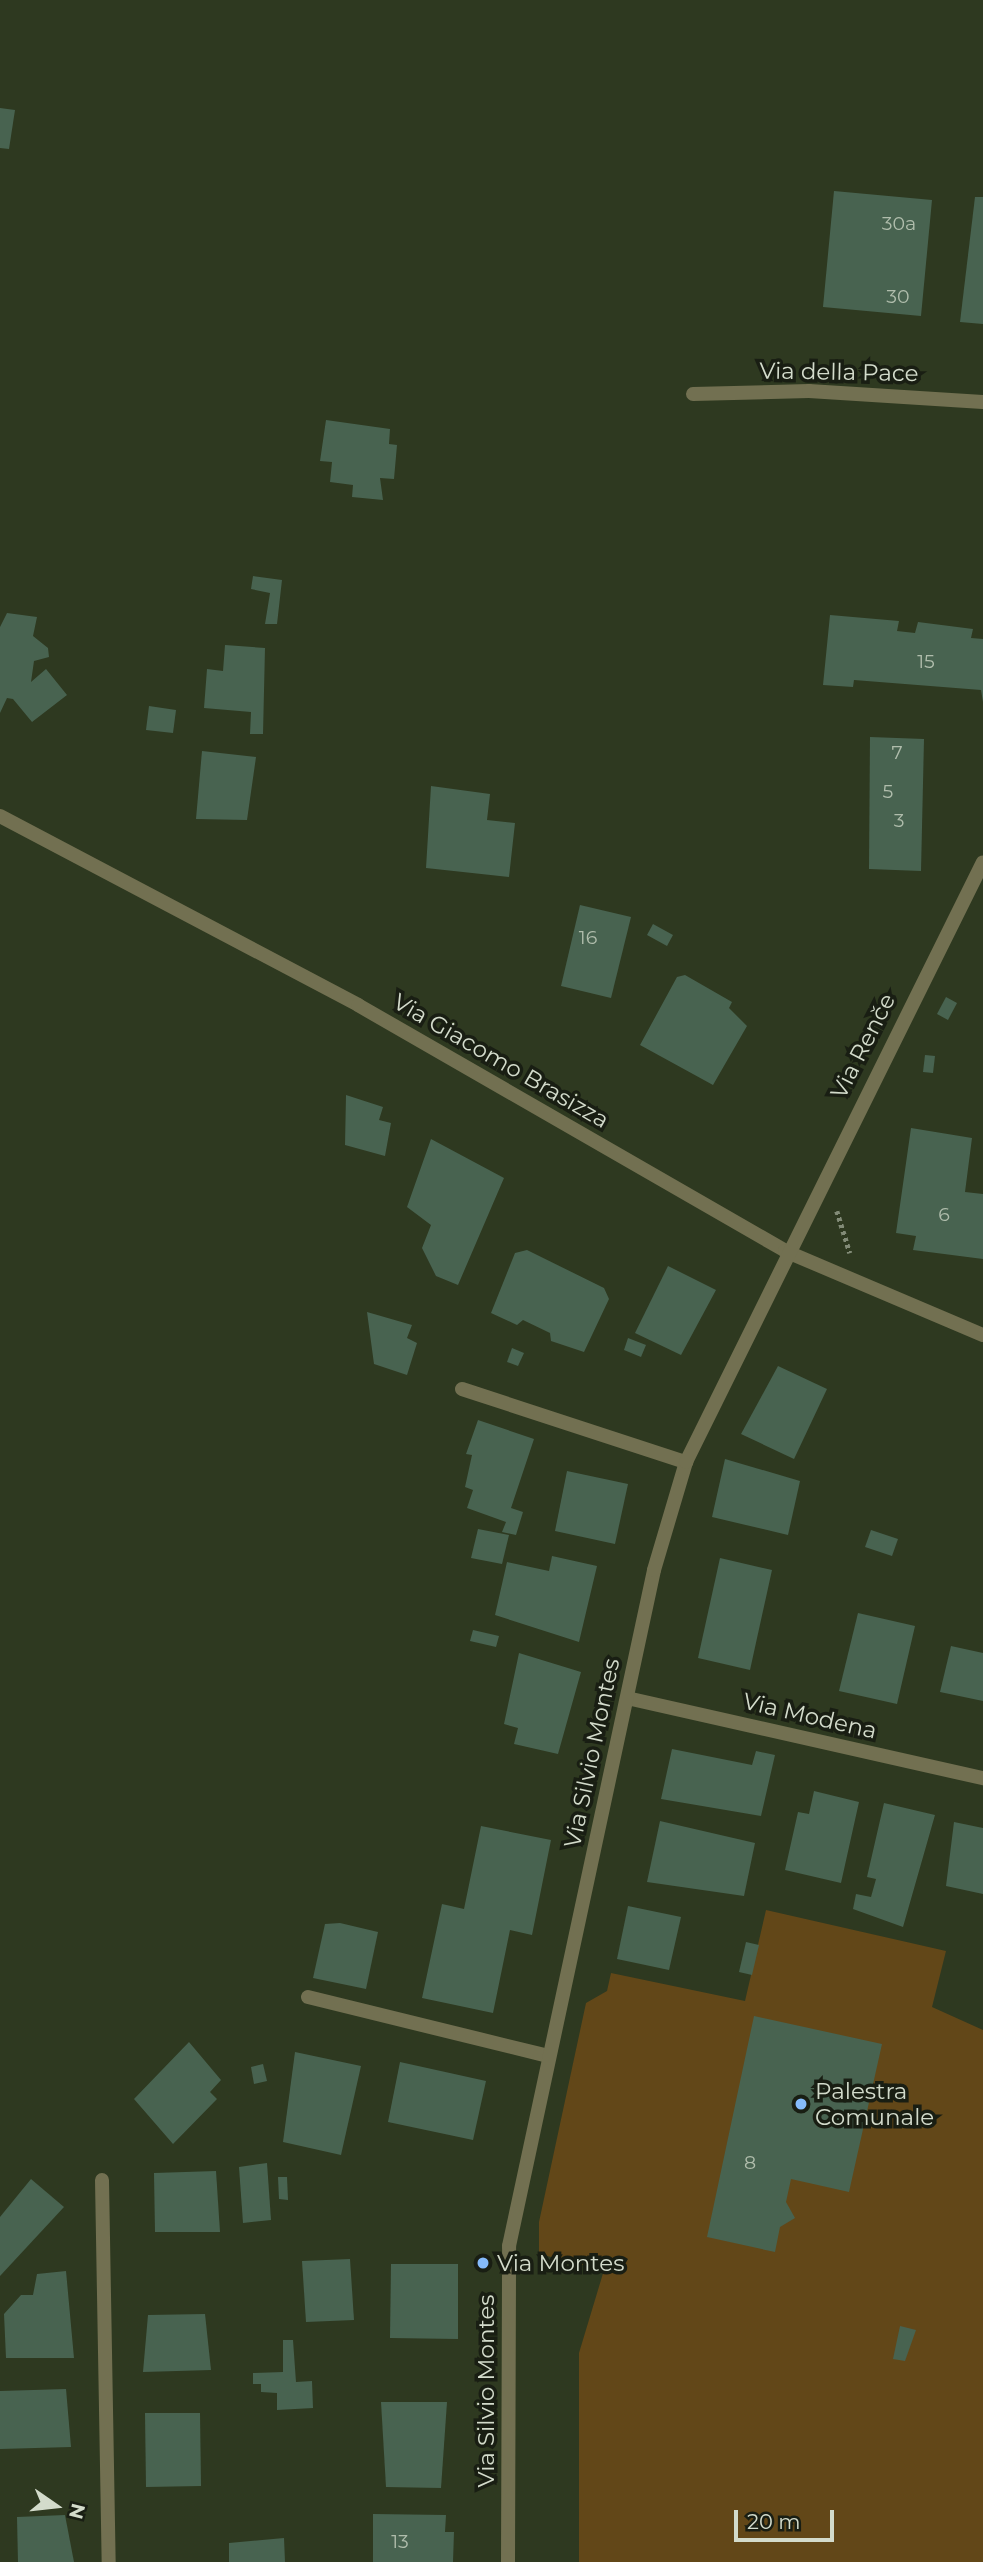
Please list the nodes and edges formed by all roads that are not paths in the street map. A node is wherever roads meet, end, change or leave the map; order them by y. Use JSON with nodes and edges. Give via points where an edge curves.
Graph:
{"nodes":[{"id":1,"x":693,"y":394,"type":"dead end"},
{"id":2,"x":983,"y":402,"type":"edge"},
{"id":3,"x":0,"y":816,"type":"edge"},
{"id":4,"x":983,"y":862,"type":"edge"},
{"id":5,"x":785,"y":1251,"type":"junction"},
{"id":6,"x":983,"y":1335,"type":"edge"},
{"id":7,"x":462,"y":1389,"type":"dead end"},
{"id":8,"x":685,"y":1462,"type":"junction"},
{"id":9,"x":627,"y":1698,"type":"junction"},
{"id":10,"x":983,"y":1778,"type":"edge"},
{"id":11,"x":308,"y":1997,"type":"dead end"},
{"id":12,"x":549,"y":2056,"type":"junction"},
{"id":13,"x":102,"y":2180,"type":"dead end"},
{"id":14,"x":109,"y":2562,"type":"edge"},
{"id":15,"x":508,"y":2562,"type":"edge"}],
"edges":[{"from":1,"to":2,"type":"street","name":"Via della Pace","via":[[810,391]]},
{"from":3,"to":5,"type":"street","name":"Via Giacomo Brasizza","via":[[358,1005]]},
{"from":4,"to":5,"type":"street","name":"Via Renče"},
{"from":5,"to":6,"type":"street","name":"Via Giacomo Brasizza"},
{"from":5,"to":8,"type":"street","name":"Via Silvio Montes"},
{"from":7,"to":8,"type":"street"},
{"from":8,"to":9,"type":"street","name":"Via Silvio Montes"},
{"from":9,"to":10,"type":"street","name":"Via Modena"},
{"from":9,"to":12,"type":"street","name":"Via Silvio Montes"},
{"from":11,"to":12,"type":"street"},
{"from":12,"to":15,"type":"street","name":"Via Silvio Montes","via":[[509,2246]]},
{"from":13,"to":14,"type":"street"}]}
